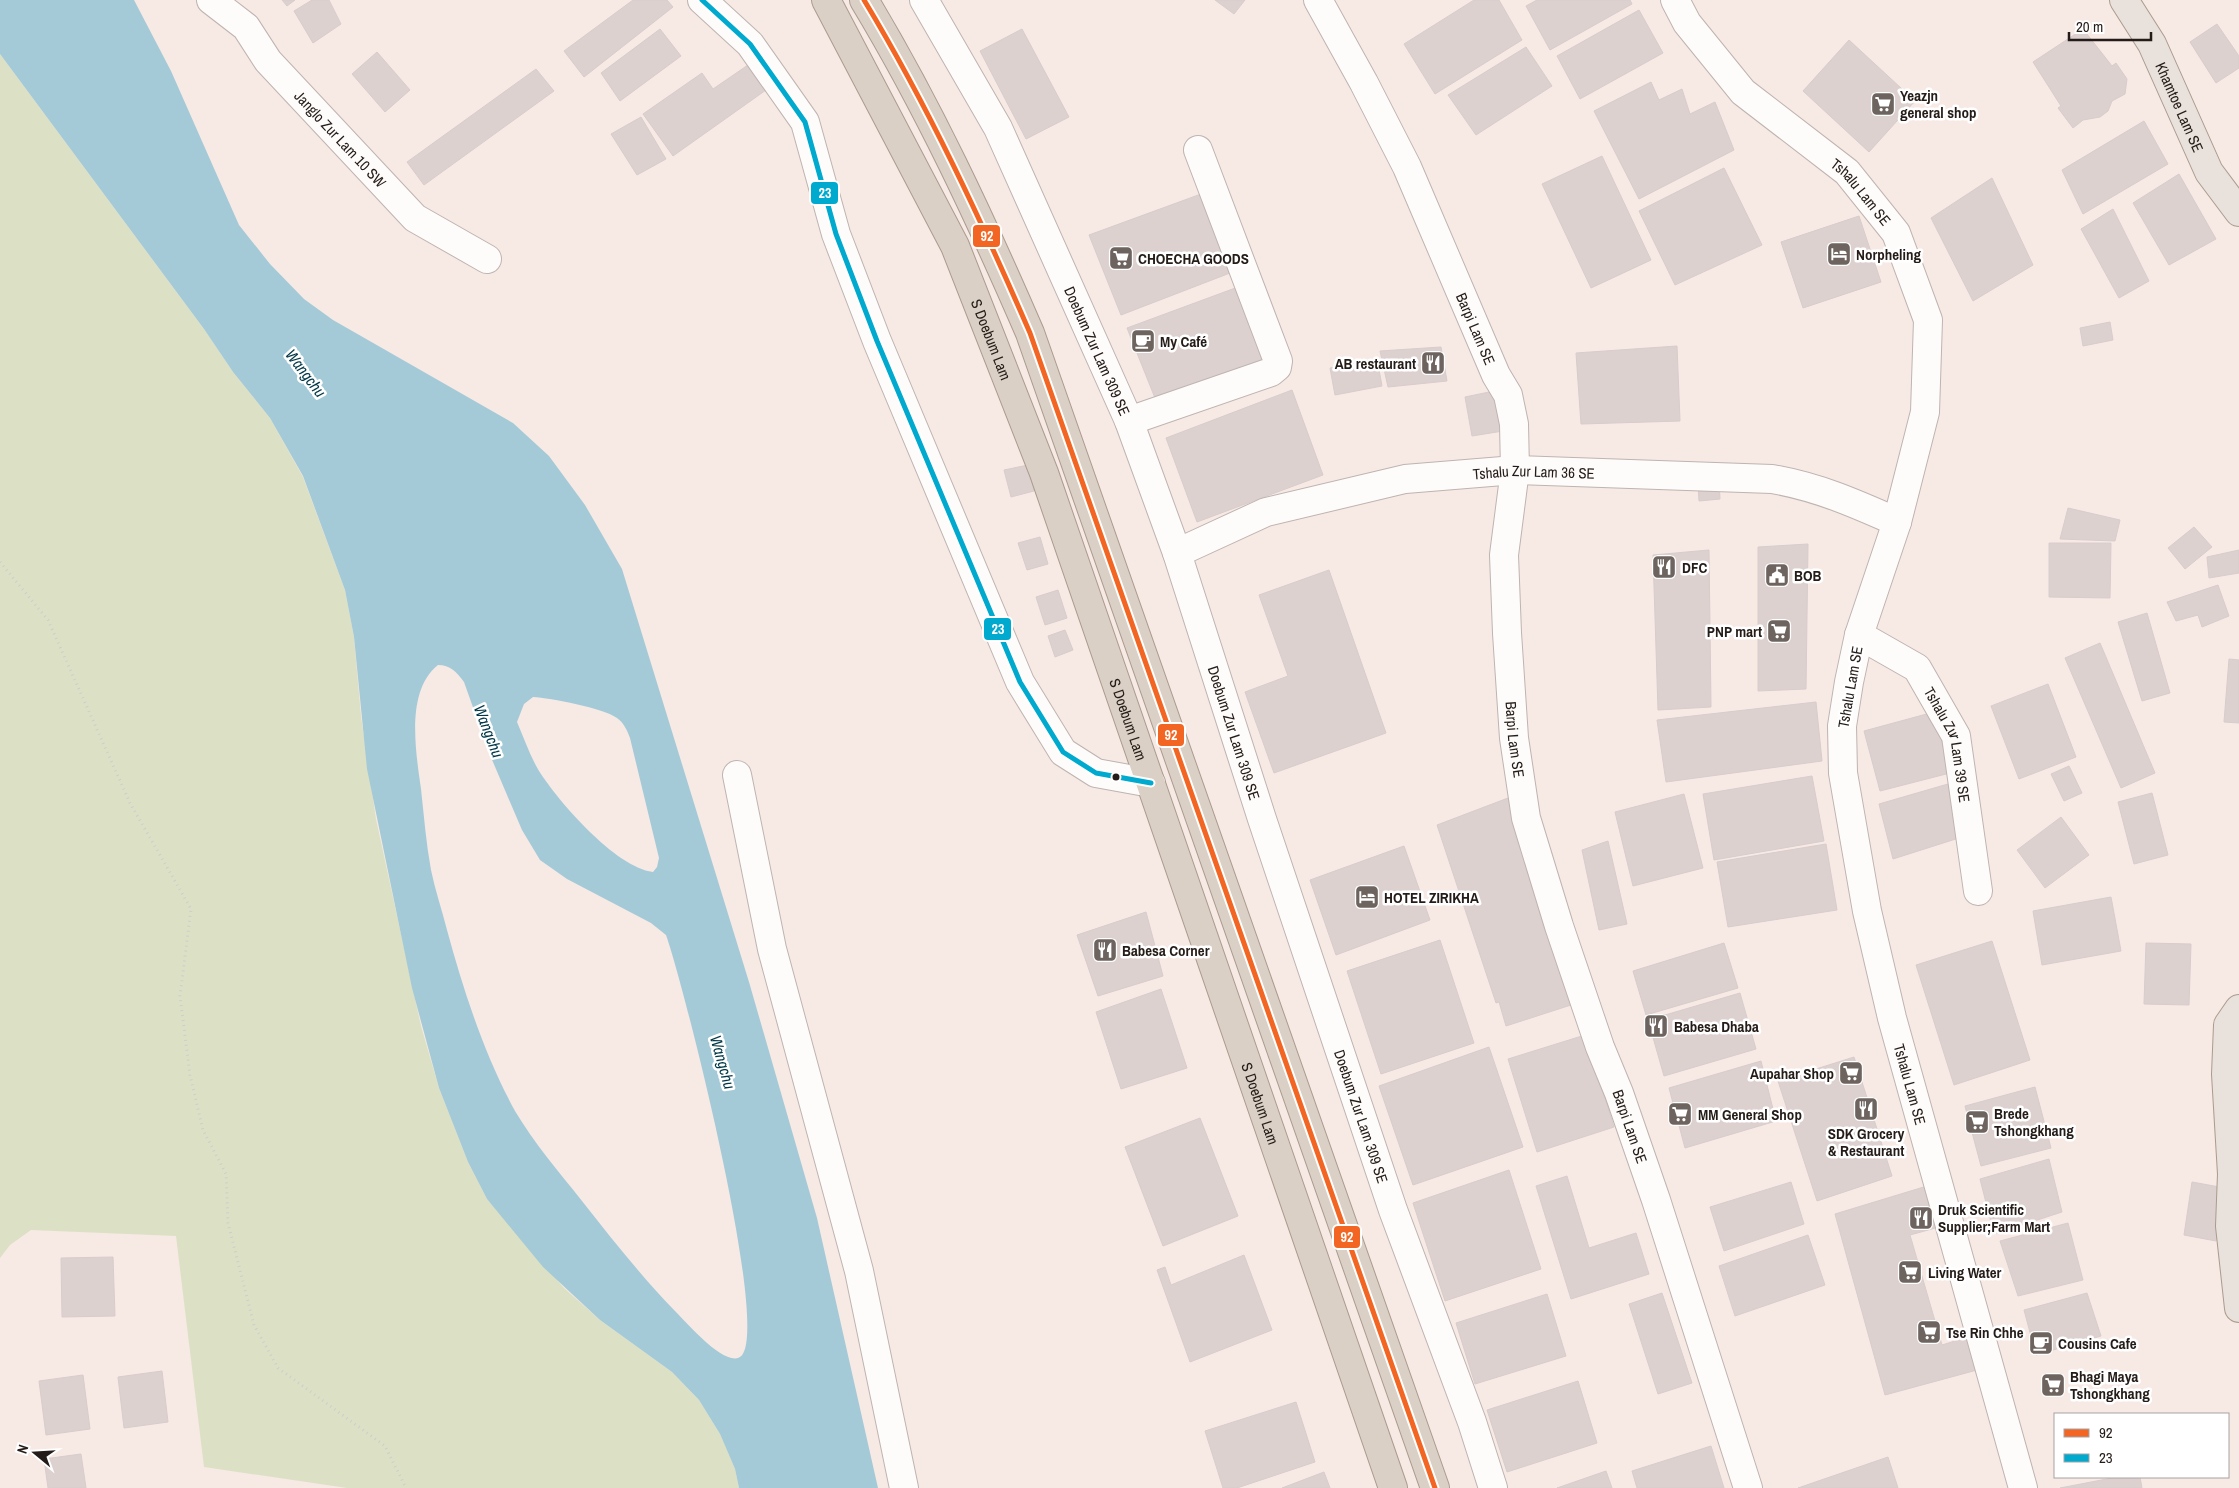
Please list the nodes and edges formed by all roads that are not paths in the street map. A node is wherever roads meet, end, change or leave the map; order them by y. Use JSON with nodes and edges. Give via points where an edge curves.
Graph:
{"nodes":[{"id":1,"x":211,"y":0,"type":"edge"},
{"id":2,"x":702,"y":0,"type":"edge"},
{"id":3,"x":826,"y":0,"type":"edge"},
{"id":4,"x":864,"y":0,"type":"edge"},
{"id":5,"x":924,"y":0,"type":"edge"},
{"id":6,"x":1318,"y":0,"type":"edge"},
{"id":7,"x":1675,"y":0,"type":"edge"},
{"id":8,"x":2124,"y":0,"type":"edge"},
{"id":9,"x":1198,"y":150,"type":"dead end"},
{"id":10,"x":2239,"y":212,"type":"edge"},
{"id":11,"x":486,"y":259,"type":"dead end"},
{"id":12,"x":1129,"y":421,"type":"junction"},
{"id":13,"x":1515,"y":470,"type":"junction"},
{"id":14,"x":1897,"y":522,"type":"junction"},
{"id":15,"x":1177,"y":554,"type":"junction"},
{"id":16,"x":1859,"y":635,"type":"junction"},
{"id":17,"x":737,"y":775,"type":"dead end"},
{"id":18,"x":1151,"y":783,"type":"junction"},
{"id":19,"x":1978,"y":891,"type":"dead end"},
{"id":20,"x":2239,"y":1009,"type":"edge"},
{"id":21,"x":2235,"y":1170,"type":"edge"},
{"id":22,"x":2239,"y":1308,"type":"edge"},
{"id":23,"x":904,"y":1488,"type":"edge"},
{"id":24,"x":1393,"y":1488,"type":"edge"},
{"id":25,"x":1435,"y":1488,"type":"edge"},
{"id":26,"x":1492,"y":1488,"type":"edge"},
{"id":27,"x":1748,"y":1488,"type":"edge"},
{"id":28,"x":2023,"y":1488,"type":"edge"}],
"edges":[{"from":1,"to":11,"type":"street","name":"Janglo Zur Lam 10 SW","via":[[246,27],[268,61],[415,218]]},
{"from":2,"to":18,"type":"street","via":[[750,44],[805,122],[836,234],[873,332],[1020,682],[1064,752],[1096,773]]},
{"from":3,"to":18,"type":"highway","name":"S Doebum Lam","via":[[955,246],[1044,473]]},
{"from":4,"to":25,"type":"highway","via":[[984,226],[1030,334]]},
{"from":5,"to":12,"type":"street","name":"Doebum Zur Lam 309 SE","via":[[998,128]]},
{"from":6,"to":13,"type":"street","name":"Barpi Lam SE","via":[[1407,168],[1508,396],[1514,424]]},
{"from":7,"to":14,"type":"street","name":"Tshalu Lam SE","via":[[1687,23],[1743,92],[1847,172],[1896,233],[1928,320],[1925,412]]},
{"from":8,"to":10,"type":"main road","name":"Khamtoe Lam SE","via":[[2152,44],[2210,172]]},
{"from":9,"to":12,"type":"street","via":[[1278,361],[1277,367],[1271,372]]},
{"from":12,"to":15,"type":"street","name":"Doebum Zur Lam 309 SE"},
{"from":13,"to":14,"type":"street","name":"Tshalu Zur Lam 36 SE","via":[[1772,479],[1802,484],[1840,497]]},
{"from":13,"to":15,"type":"street","name":"Tshalu Zur Lam 36 SE","via":[[1405,479],[1266,512]]},
{"from":13,"to":27,"type":"street","name":"Barpi Lam SE","via":[[1504,555],[1506,623],[1514,738],[1526,818],[1600,1047],[1656,1200]]},
{"from":14,"to":16,"type":"street","name":"Tshalu Lam SE"},
{"from":15,"to":26,"type":"street","name":"Doebum Zur Lam 309 SE","via":[[1393,1210],[1472,1422]]},
{"from":16,"to":19,"type":"street","name":"Tshalu Zur Lam 39 SE","via":[[1917,668],[1956,736]]},
{"from":16,"to":28,"type":"street","name":"Tshalu Lam SE","via":[[1842,726],[1843,773],[1867,911],[1892,1018]]},
{"from":17,"to":23,"type":"street","via":[[772,949],[859,1271]]},
{"from":18,"to":24,"type":"highway","name":"S Doebum Lam"},
{"from":20,"to":21,"type":"main road","via":[[2228,1025],[2226,1074]]},
{"from":21,"to":22,"type":"main road","via":[[2230,1226]]}]}
